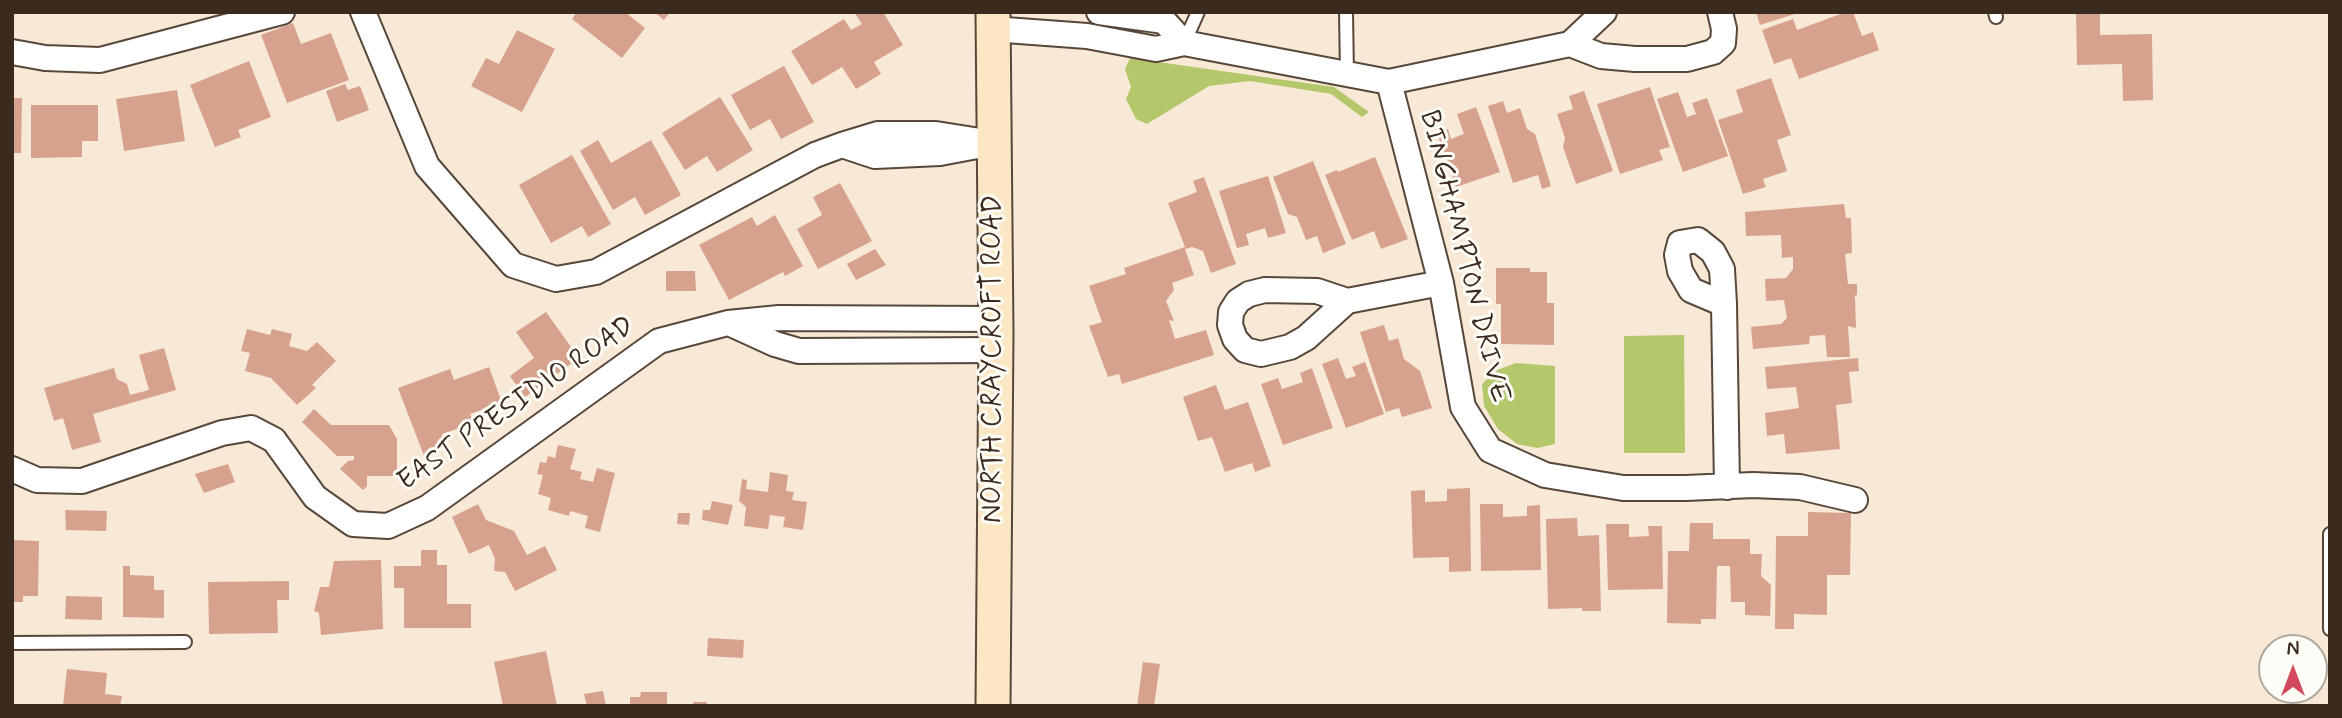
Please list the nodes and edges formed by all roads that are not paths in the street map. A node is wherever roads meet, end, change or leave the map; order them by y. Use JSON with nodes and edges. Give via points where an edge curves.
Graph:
{"nodes":[{"id":1,"x":282,"y":12,"type":"edge"},
{"id":2,"x":363,"y":12,"type":"edge"},
{"id":3,"x":1099,"y":12,"type":"edge"},
{"id":4,"x":1198,"y":12,"type":"edge"},
{"id":5,"x":1346,"y":12,"type":"edge"},
{"id":6,"x":1604,"y":12,"type":"edge"},
{"id":7,"x":1720,"y":12,"type":"edge"},
{"id":8,"x":993,"y":20,"type":"edge"},
{"id":9,"x":1184,"y":43,"type":"junction"},
{"id":10,"x":1570,"y":44,"type":"junction"},
{"id":11,"x":12,"y":52,"type":"edge"},
{"id":12,"x":1347,"y":74,"type":"junction"},
{"id":13,"x":1389,"y":82,"type":"junction"},
{"id":14,"x":993,"y":143,"type":"junction"},
{"id":15,"x":1441,"y":283,"type":"junction"},
{"id":16,"x":1347,"y":301,"type":"dead end"},
{"id":17,"x":1724,"y":304,"type":"dead end"},
{"id":18,"x":728,"y":323,"type":"junction"},
{"id":19,"x":995,"y":335,"type":"junction"},
{"id":20,"x":12,"y":469,"type":"edge"},
{"id":21,"x":1727,"y":486,"type":"junction"},
{"id":22,"x":1856,"y":500,"type":"dead end"},
{"id":23,"x":2330,"y":534,"type":"edge"},
{"id":24,"x":2330,"y":629,"type":"edge"},
{"id":25,"x":186,"y":642,"type":"dead end"},
{"id":26,"x":12,"y":643,"type":"edge"},
{"id":27,"x":993,"y":706,"type":"edge"}],
"edges":[{"from":1,"to":11,"type":"street","via":[[100,60]]},
{"from":2,"to":14,"type":"street","via":[[427,166],[513,265],[556,279],[596,272],[815,155],[842,145],[878,134],[936,134]]},
{"from":3,"to":9,"type":"street","via":[[1164,21]]},
{"from":4,"to":9,"type":"lane"},
{"from":5,"to":12,"type":"lane"},
{"from":6,"to":10,"type":"street"},
{"from":7,"to":10,"type":"street","via":[[1723,43],[1713,52],[1687,59],[1601,56]]},
{"from":8,"to":9,"type":"street","via":[[1156,49]]},
{"from":8,"to":14,"type":"main road","name":"NORTH CRAYCROFT ROAD"},
{"from":9,"to":12,"type":"street"},
{"from":10,"to":13,"type":"street"},
{"from":12,"to":13,"type":"street"},
{"from":13,"to":15,"type":"street","name":"BINGHAMPTON DRIVE"},
{"from":14,"to":19,"type":"main road","name":"NORTH CRAYCROFT ROAD"},
{"from":15,"to":16,"type":"street"},
{"from":15,"to":21,"type":"street","name":"BINGHAMPTON DRIVE","via":[[1463,407],[1490,450],[1545,475],[1623,488]]},
{"from":17,"to":21,"type":"street"},
{"from":18,"to":19,"type":"street","name":"EAST PRESIDIO ROAD","via":[[779,318]]},
{"from":18,"to":19,"type":"street","via":[[799,351]]},
{"from":18,"to":20,"type":"street","name":"EAST PRESIDIO ROAD","via":[[659,341],[428,508],[388,526],[353,524],[315,497],[274,440],[251,428],[222,433],[82,481],[37,480]]},
{"from":19,"to":27,"type":"main road","name":"NORTH CRAYCROFT ROAD"},
{"from":21,"to":22,"type":"street","name":"BINGHAMPTON DRIVE","via":[[1800,486]]},
{"from":23,"to":24,"type":"lane"},
{"from":25,"to":26,"type":"lane"}]}
